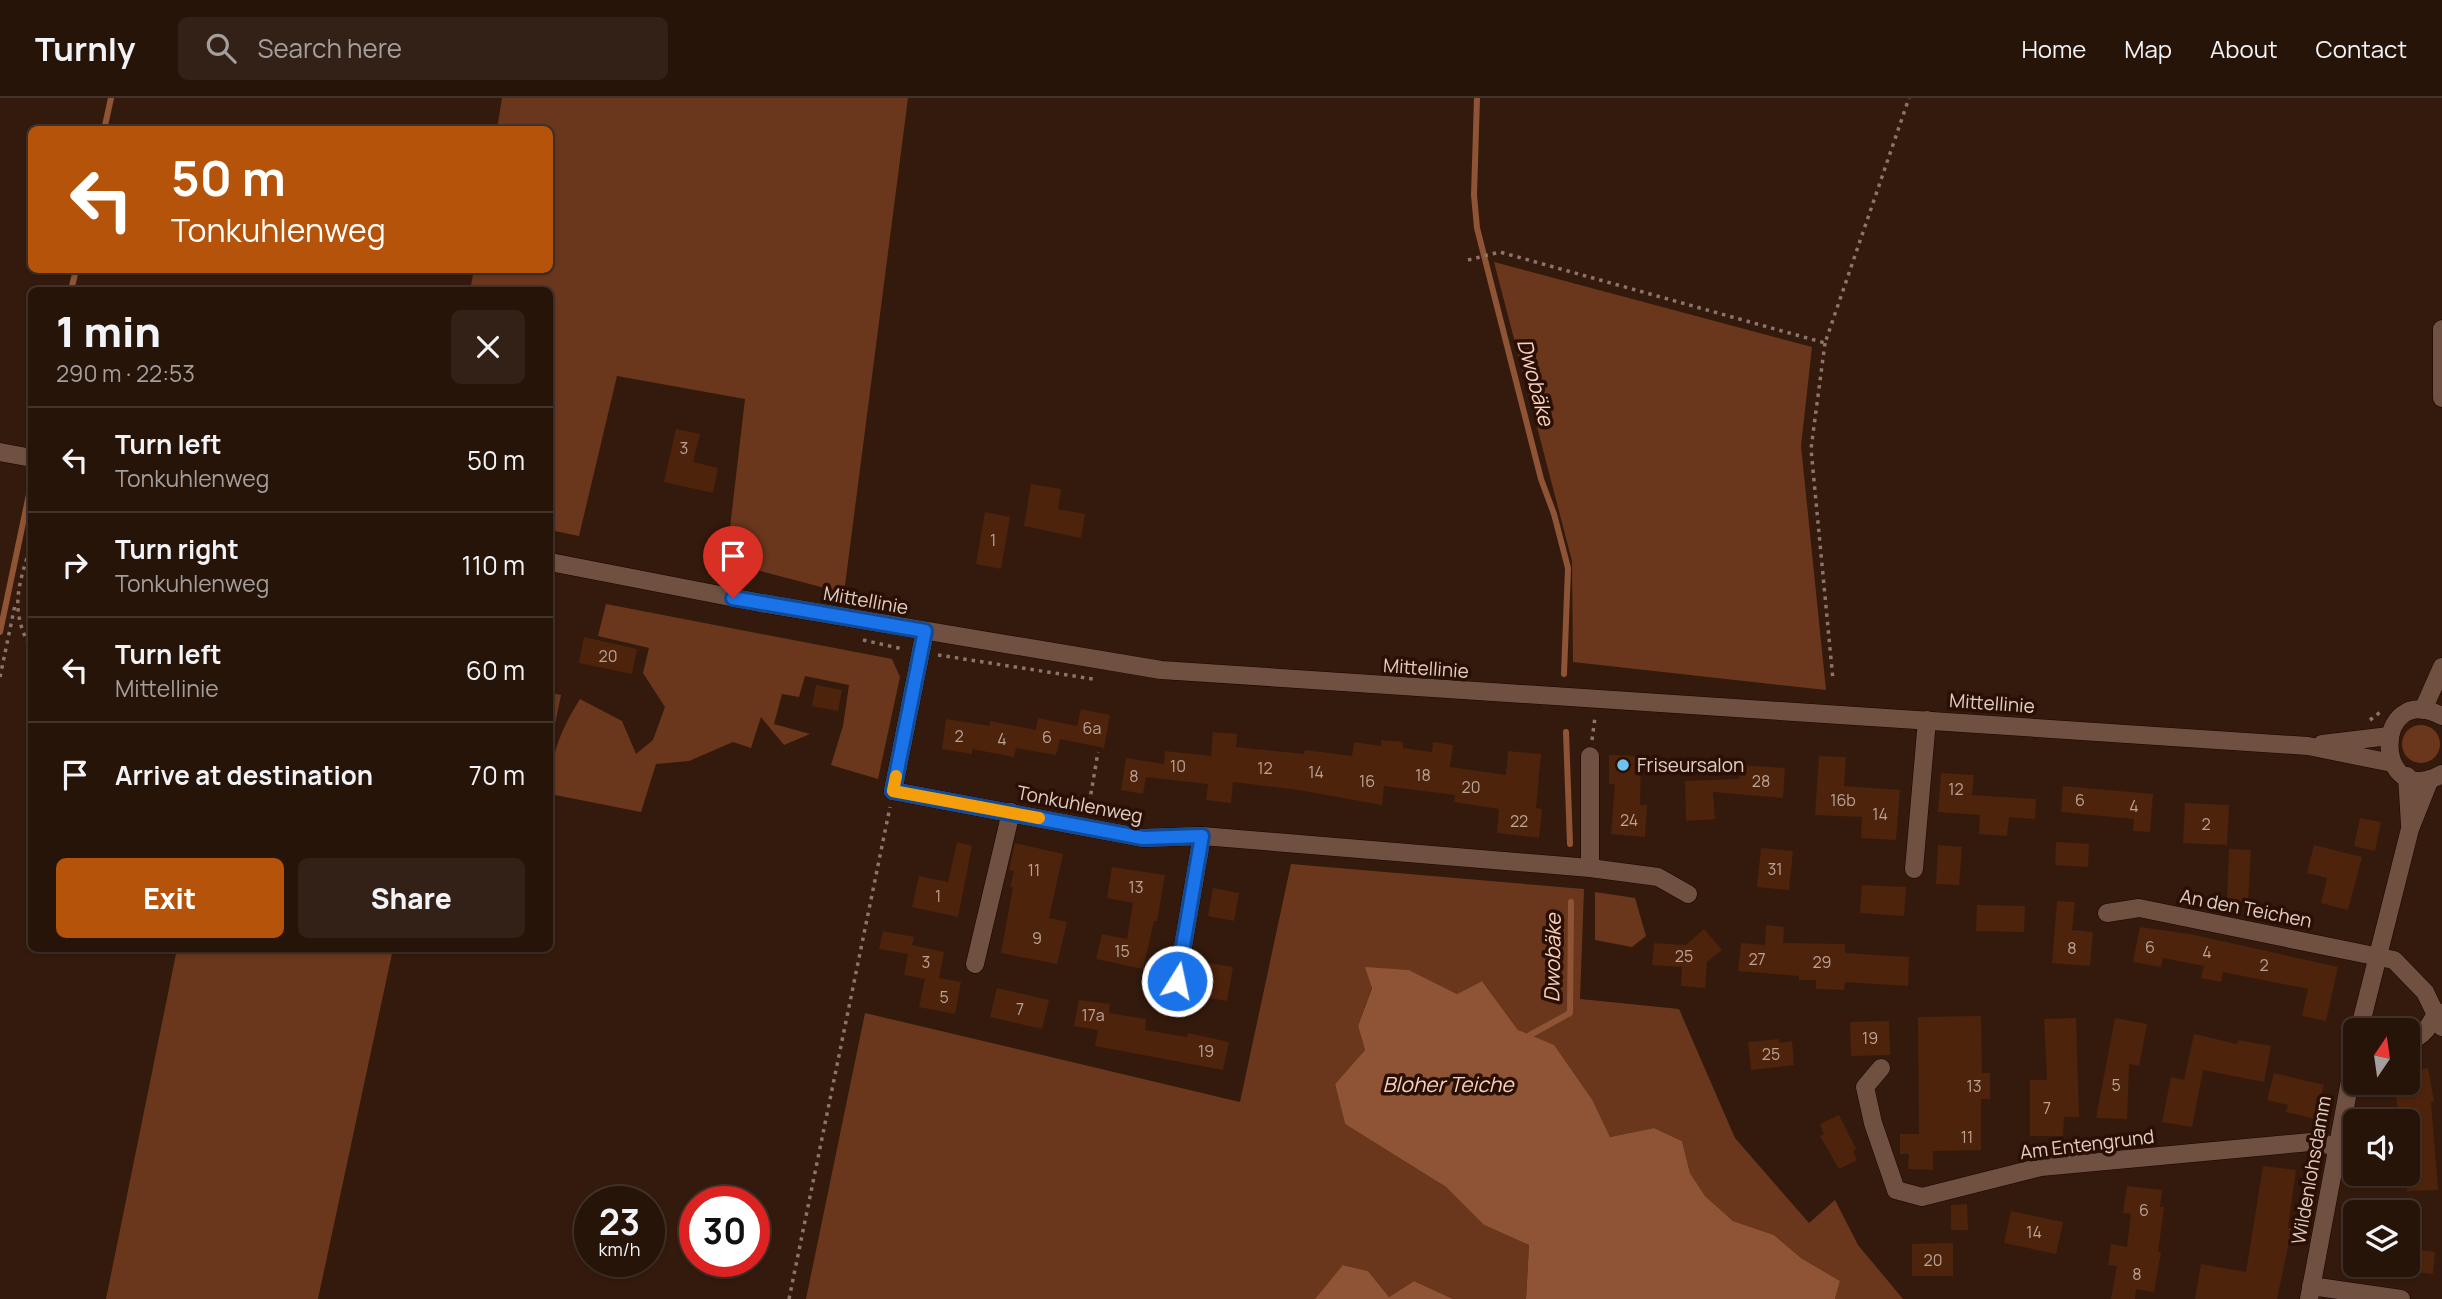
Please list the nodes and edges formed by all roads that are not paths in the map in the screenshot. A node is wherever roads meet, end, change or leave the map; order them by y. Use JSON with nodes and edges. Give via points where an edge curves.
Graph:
{"nodes":[{"id":1,"x":2442,"y":329,"type":"edge"},
{"id":2,"x":2442,"y":398,"type":"edge"},
{"id":3,"x":0,"y":452,"type":"edge"},
{"id":4,"x":28,"y":457,"type":"edge"},
{"id":5,"x":553,"y":563,"type":"edge"},
{"id":6,"x":925,"y":631,"type":"junction"},
{"id":7,"x":2442,"y":667,"type":"edge"},
{"id":8,"x":2423,"y":710,"type":"junction"},
{"id":9,"x":2442,"y":716,"type":"edge"},
{"id":10,"x":1927,"y":720,"type":"junction"},
{"id":11,"x":2389,"y":736,"type":"junction"},
{"id":12,"x":2308,"y":746,"type":"junction"},
{"id":13,"x":1590,"y":756,"type":"road end"},
{"id":14,"x":2392,"y":763,"type":"junction"},
{"id":15,"x":2407,"y":776,"type":"junction"},
{"id":16,"x":2436,"y":776,"type":"edge"},
{"id":17,"x":1011,"y":812,"type":"junction"},
{"id":18,"x":2410,"y":829,"type":"junction"},
{"id":19,"x":1202,"y":836,"type":"junction"},
{"id":20,"x":1590,"y":868,"type":"junction"},
{"id":21,"x":1914,"y":869,"type":"dead end"},
{"id":22,"x":1688,"y":894,"type":"dead end"},
{"id":23,"x":2107,"y":913,"type":"dead end"},
{"id":24,"x":2377,"y":954,"type":"junction"},
{"id":25,"x":975,"y":964,"type":"dead end"},
{"id":26,"x":1173,"y":1005,"type":"dead end"},
{"id":27,"x":2365,"y":1018,"type":"edge"},
{"id":28,"x":2439,"y":1020,"type":"edge"},
{"id":29,"x":2420,"y":1036,"type":"edge"},
{"id":30,"x":1881,"y":1068,"type":"dead end"},
{"id":31,"x":2346,"y":1096,"type":"edge"},
{"id":32,"x":2335,"y":1146,"type":"junction"},
{"id":33,"x":2310,"y":1293,"type":"edge"},
{"id":34,"x":2401,"y":1299,"type":"edge"}],
"edges":[{"from":1,"to":2,"type":"street"},
{"from":3,"to":4,"type":"street"},
{"from":5,"to":6,"type":"street","name":"Mittellinie"},
{"from":6,"to":10,"type":"street","name":"Mittellinie","via":[[1161,670]]},
{"from":6,"to":17,"type":"street","name":"Tonkuhlenweg","via":[[893,791]]},
{"from":7,"to":8,"type":"street"},
{"from":8,"to":9,"type":"street"},
{"from":8,"to":11,"type":"street","via":[[2401,717]]},
{"from":10,"to":12,"type":"street","name":"Mittellinie"},
{"from":10,"to":21,"type":"street"},
{"from":11,"to":12,"type":"street","name":"Mittellinie"},
{"from":11,"to":14,"type":"street"},
{"from":12,"to":14,"type":"street","name":"Mittellinie"},
{"from":13,"to":20,"type":"street"},
{"from":14,"to":15,"type":"street"},
{"from":15,"to":16,"type":"street"},
{"from":15,"to":18,"type":"street"},
{"from":16,"to":18,"type":"street"},
{"from":17,"to":19,"type":"street","name":"Tonkuhlenweg","via":[[1143,838]]},
{"from":17,"to":25,"type":"street"},
{"from":18,"to":24,"type":"street"},
{"from":19,"to":20,"type":"street","name":"Tonkuhlenweg"},
{"from":19,"to":26,"type":"street"},
{"from":20,"to":22,"type":"street","name":"Tonkuhlenweg","via":[[1658,877]]},
{"from":23,"to":24,"type":"street","name":"An den Teichen","via":[[2139,908]]},
{"from":24,"to":27,"type":"street"},
{"from":24,"to":28,"type":"street","name":"An den Teichen","via":[[2411,975]]},
{"from":28,"to":29,"type":"street"},
{"from":30,"to":32,"type":"street","name":"Am Entengrund","via":[[1865,1087],[1873,1123],[1896,1190],[1922,1197],[2041,1167],[2311,1142]]},
{"from":31,"to":32,"type":"street","name":"Wildenlohsdamm"},
{"from":32,"to":33,"type":"street","name":"Wildenlohsdamm"},
{"from":33,"to":34,"type":"street"}]}
